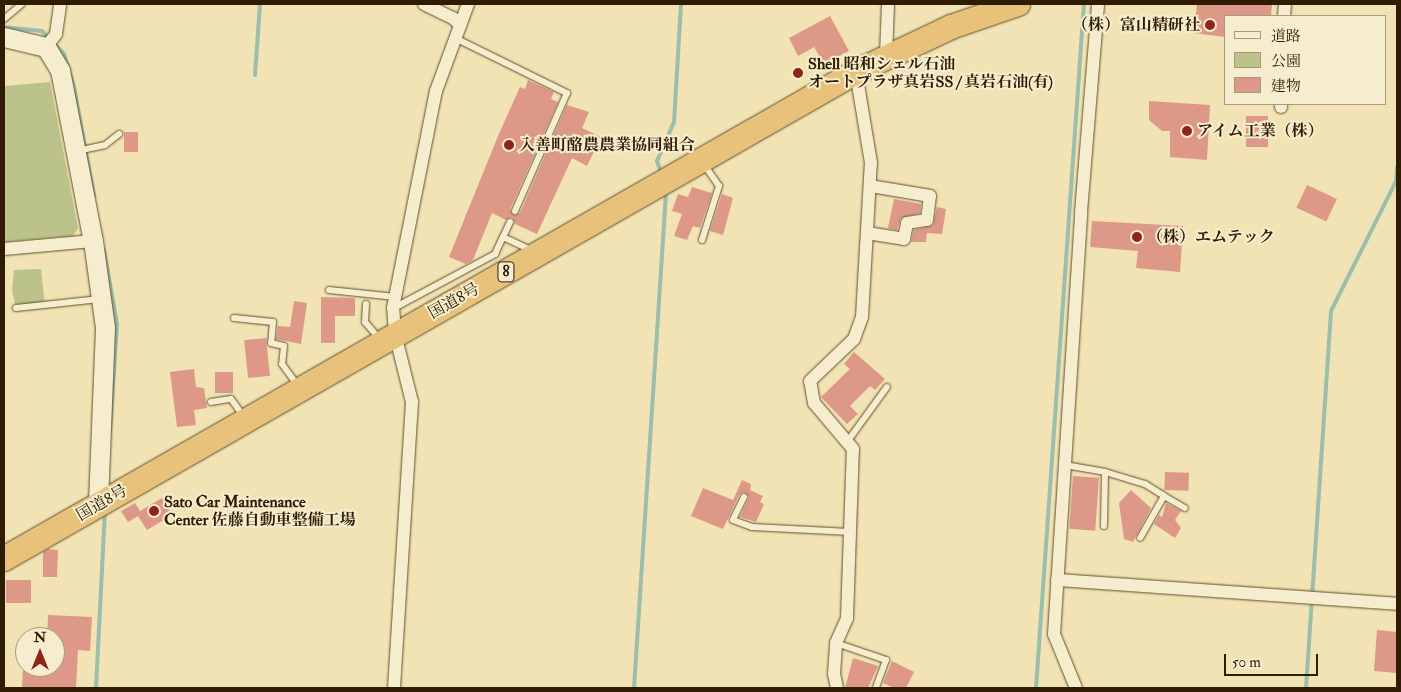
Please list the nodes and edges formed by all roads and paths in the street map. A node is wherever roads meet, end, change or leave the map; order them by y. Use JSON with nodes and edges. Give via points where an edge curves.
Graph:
{"nodes":[{"id":1,"x":22,"y":4,"type":"edge"},
{"id":2,"x":60,"y":4,"type":"edge"},
{"id":3,"x":424,"y":4,"type":"edge"},
{"id":4,"x":468,"y":4,"type":"edge"},
{"id":5,"x":888,"y":4,"type":"edge"},
{"id":6,"x":1018,"y":4,"type":"edge"},
{"id":7,"x":1098,"y":4,"type":"edge"},
{"id":8,"x":4,"y":19,"type":"edge"},
{"id":9,"x":460,"y":25,"type":"junction"},
{"id":10,"x":4,"y":37,"type":"edge"},
{"id":11,"x":455,"y":38,"type":"junction"},
{"id":12,"x":46,"y":47,"type":"junction"},
{"id":13,"x":886,"y":56,"type":"junction"},
{"id":14,"x":856,"y":72,"type":"junction"},
{"id":15,"x":118,"y":134,"type":"dead end"},
{"id":16,"x":76,"y":152,"type":"junction"},
{"id":17,"x":701,"y":160,"type":"junction"},
{"id":18,"x":870,"y":186,"type":"junction"},
{"id":19,"x":515,"y":210,"type":"dead end"},
{"id":20,"x":510,"y":222,"type":"dead end"},
{"id":21,"x":867,"y":233,"type":"junction"},
{"id":22,"x":503,"y":237,"type":"junction"},
{"id":23,"x":702,"y":240,"type":"dead end"},
{"id":24,"x":93,"y":241,"type":"junction"},
{"id":25,"x":4,"y":249,"type":"edge"},
{"id":26,"x":538,"y":253,"type":"junction"},
{"id":27,"x":329,"y":290,"type":"dead end"},
{"id":28,"x":101,"y":299,"type":"junction"},
{"id":29,"x":394,"y":303,"type":"junction"},
{"id":30,"x":366,"y":304,"type":"dead end"},
{"id":31,"x":16,"y":308,"type":"dead end"},
{"id":32,"x":234,"y":318,"type":"dead end"},
{"id":33,"x":388,"y":338,"type":"junction"},
{"id":34,"x":887,"y":387,"type":"dead end"},
{"id":35,"x":300,"y":389,"type":"junction"},
{"id":36,"x":211,"y":402,"type":"dead end"},
{"id":37,"x":246,"y":420,"type":"junction"},
{"id":38,"x":847,"y":442,"type":"junction"},
{"id":39,"x":1065,"y":465,"type":"junction"},
{"id":40,"x":1105,"y":472,"type":"junction"},
{"id":41,"x":1164,"y":496,"type":"junction"},
{"id":42,"x":744,"y":497,"type":"dead end"},
{"id":43,"x":98,"y":505,"type":"junction"},
{"id":44,"x":1185,"y":508,"type":"dead end"},
{"id":45,"x":1104,"y":526,"type":"dead end"},
{"id":46,"x":850,"y":532,"type":"junction"},
{"id":47,"x":1140,"y":538,"type":"dead end"},
{"id":48,"x":4,"y":559,"type":"edge"},
{"id":49,"x":1057,"y":580,"type":"junction"},
{"id":50,"x":1397,"y":604,"type":"edge"},
{"id":51,"x":836,"y":643,"type":"junction"},
{"id":52,"x":876,"y":687,"type":"edge"},
{"id":53,"x":394,"y":688,"type":"edge"},
{"id":54,"x":837,"y":688,"type":"edge"},
{"id":55,"x":1076,"y":688,"type":"edge"}],
"edges":[{"from":1,"to":8,"type":"lane"},
{"from":2,"to":12,"type":"street","via":[[56,34]]},
{"from":3,"to":9,"type":"street","via":[[453,18]]},
{"from":4,"to":9,"type":"street"},
{"from":5,"to":13,"type":"street"},
{"from":6,"to":13,"type":"highway","name":"国道8号","number":"8"},
{"from":7,"to":39,"type":"street"},
{"from":9,"to":11,"type":"street"},
{"from":10,"to":12,"type":"street"},
{"from":11,"to":19,"type":"lane","via":[[567,93]]},
{"from":11,"to":29,"type":"street","via":[[436,91]]},
{"from":12,"to":16,"type":"street","via":[[60,70]]},
{"from":13,"to":14,"type":"highway","name":"国道8号","number":"8"},
{"from":14,"to":17,"type":"highway","name":"国道8号","number":"8"},
{"from":14,"to":18,"type":"street","via":[[871,163]]},
{"from":15,"to":16,"type":"lane","via":[[105,145]]},
{"from":16,"to":24,"type":"street"},
{"from":17,"to":23,"type":"lane","via":[[719,186]]},
{"from":17,"to":26,"type":"highway","name":"国道8号","number":"8"},
{"from":18,"to":21,"type":"street"},
{"from":18,"to":21,"type":"street","via":[[930,196],[927,220],[907,223],[904,239]]},
{"from":20,"to":22,"type":"lane"},
{"from":21,"to":38,"type":"street","via":[[862,317],[854,339],[810,380],[814,404]]},
{"from":22,"to":26,"type":"lane"},
{"from":22,"to":29,"type":"lane","via":[[494,254]]},
{"from":24,"to":25,"type":"street"},
{"from":24,"to":28,"type":"street"},
{"from":26,"to":33,"type":"highway","name":"国道8号","number":"8"},
{"from":27,"to":29,"type":"lane"},
{"from":28,"to":31,"type":"lane"},
{"from":28,"to":43,"type":"street","via":[[105,328]]},
{"from":29,"to":33,"type":"street"},
{"from":30,"to":33,"type":"lane","via":[[365,322]]},
{"from":32,"to":35,"type":"lane","via":[[273,322],[271,343],[284,346],[282,364]]},
{"from":33,"to":35,"type":"highway","name":"国道8号","number":"8"},
{"from":33,"to":53,"type":"street","via":[[412,402]]},
{"from":34,"to":38,"type":"lane"},
{"from":35,"to":37,"type":"highway","name":"国道8号","number":"8"},
{"from":36,"to":37,"type":"lane","via":[[231,399]]},
{"from":37,"to":43,"type":"highway","name":"国道8号","number":"8"},
{"from":38,"to":46,"type":"street","via":[[853,449]]},
{"from":39,"to":40,"type":"lane"},
{"from":39,"to":49,"type":"street"},
{"from":40,"to":41,"type":"lane","via":[[1145,484]]},
{"from":40,"to":45,"type":"lane"},
{"from":41,"to":44,"type":"lane"},
{"from":41,"to":47,"type":"lane"},
{"from":42,"to":46,"type":"lane","via":[[733,520],[752,527]]},
{"from":43,"to":48,"type":"highway","name":"国道8号","number":"8"},
{"from":46,"to":51,"type":"street","via":[[847,618]]},
{"from":49,"to":50,"type":"street"},
{"from":49,"to":55,"type":"street","via":[[1054,634]]},
{"from":51,"to":52,"type":"lane","via":[[886,660]]},
{"from":51,"to":54,"type":"street","via":[[834,674]]}]}
